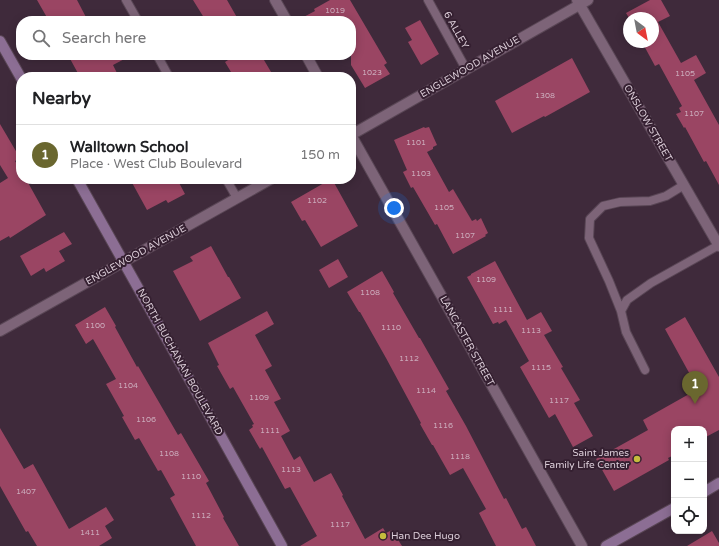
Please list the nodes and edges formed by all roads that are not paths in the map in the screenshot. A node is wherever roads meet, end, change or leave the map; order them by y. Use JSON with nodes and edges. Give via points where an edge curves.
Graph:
{"nodes":[{"id":1,"x":126,"y":0,"type":"edge"},
{"id":2,"x":275,"y":0,"type":"edge"},
{"id":3,"x":428,"y":0,"type":"edge"},
{"id":4,"x":582,"y":2,"type":"edge"},
{"id":5,"x":135,"y":16,"type":"edge"},
{"id":6,"x":283,"y":16,"type":"edge"},
{"id":7,"x":0,"y":41,"type":"edge"},
{"id":8,"x":160,"y":60,"type":"edge"},
{"id":9,"x":309,"y":60,"type":"edge"},
{"id":10,"x":466,"y":69,"type":"junction"},
{"id":11,"x":18,"y":72,"type":"edge"},
{"id":12,"x":166,"y":72,"type":"edge"},
{"id":13,"x":315,"y":72,"type":"edge"},
{"id":14,"x":356,"y":132,"type":"edge"},
{"id":15,"x":356,"y":144,"type":"edge"},
{"id":16,"x":80,"y":184,"type":"edge"},
{"id":17,"x":229,"y":184,"type":"edge"},
{"id":18,"x":263,"y":184,"type":"edge"},
{"id":19,"x":684,"y":185,"type":"junction"},
{"id":20,"x":237,"y":198,"type":"junction"},
{"id":21,"x":719,"y":246,"type":"edge"},
{"id":22,"x":123,"y":262,"type":"junction"},
{"id":23,"x":621,"y":312,"type":"junction"},
{"id":24,"x":0,"y":331,"type":"edge"},
{"id":25,"x":645,"y":370,"type":"dead end"},
{"id":26,"x":719,"y":483,"type":"edge"},
{"id":27,"x":707,"y":490,"type":"edge"},
{"id":28,"x":671,"y":510,"type":"edge"},
{"id":29,"x":282,"y":546,"type":"edge"},
{"id":30,"x":582,"y":546,"type":"edge"},
{"id":31,"x":606,"y":546,"type":"edge"}],
"edges":[{"from":1,"to":5,"type":"lane"},
{"from":2,"to":6,"type":"street"},
{"from":3,"to":10,"type":"lane","name":"6 ALLEY"},
{"from":4,"to":10,"type":"street","name":"ENGLEWOOD AVENUE"},
{"from":4,"to":19,"type":"street","name":"ONSLOW STREET"},
{"from":7,"to":11,"type":"street"},
{"from":8,"to":12,"type":"lane"},
{"from":9,"to":13,"type":"street"},
{"from":10,"to":14,"type":"street","name":"ENGLEWOOD AVENUE"},
{"from":15,"to":30,"type":"street","name":"LANCASTER STREET"},
{"from":16,"to":22,"type":"street","name":"NORTH BUCHANAN BOULEVARD"},
{"from":17,"to":20,"type":"lane"},
{"from":18,"to":20,"type":"street","name":"ENGLEWOOD AVENUE"},
{"from":19,"to":21,"type":"street","name":"ONSLOW STREET"},
{"from":19,"to":23,"type":"lane","via":[[666,196],[650,201],[620,202],[603,206],[590,219],[590,238]]},
{"from":20,"to":22,"type":"street","name":"ENGLEWOOD AVENUE"},
{"from":21,"to":23,"type":"lane","via":[[651,283],[627,300]]},
{"from":22,"to":24,"type":"street","name":"ENGLEWOOD AVENUE"},
{"from":22,"to":29,"type":"street","name":"NORTH BUCHANAN BOULEVARD"},
{"from":23,"to":25,"type":"lane","via":[[626,332]]},
{"from":26,"to":27,"type":"street"},
{"from":28,"to":31,"type":"street"}]}
